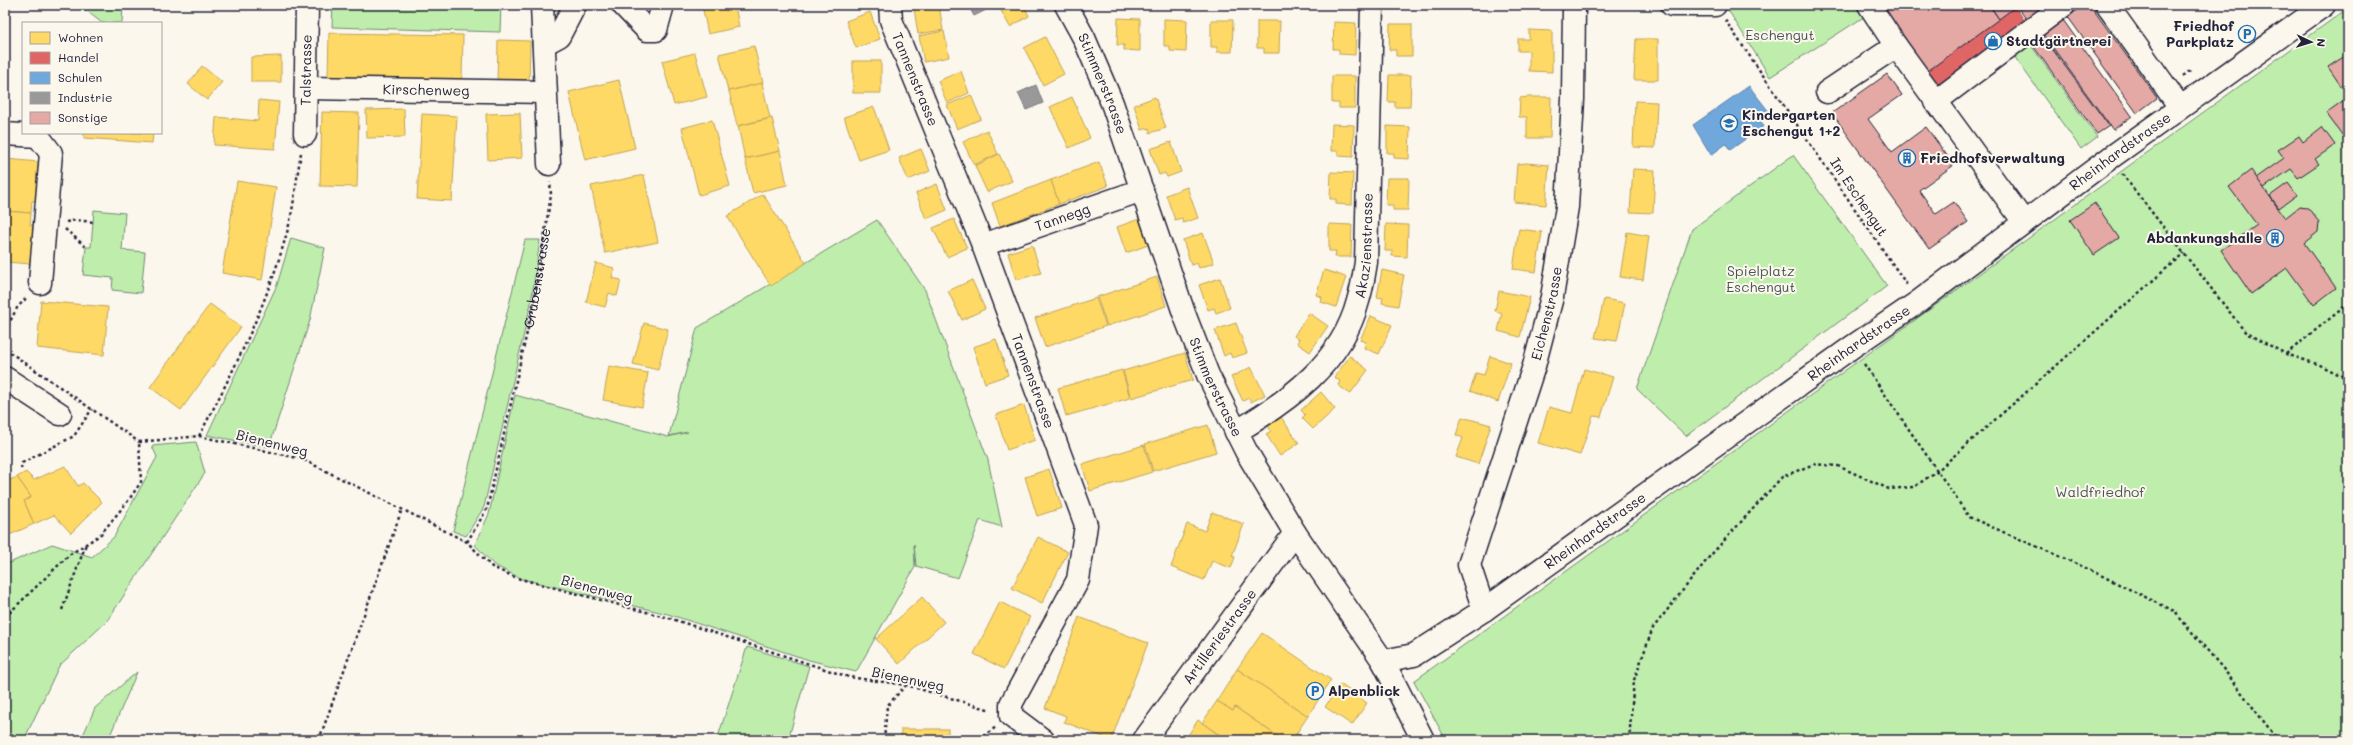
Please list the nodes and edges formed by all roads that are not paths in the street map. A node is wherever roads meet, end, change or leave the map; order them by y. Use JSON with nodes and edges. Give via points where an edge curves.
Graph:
{"nodes":[{"id":1,"x":307,"y":5,"type":"edge"},
{"id":2,"x":542,"y":5,"type":"edge"},
{"id":3,"x":575,"y":5,"type":"edge"},
{"id":4,"x":623,"y":5,"type":"edge"},
{"id":5,"x":663,"y":5,"type":"edge"},
{"id":6,"x":890,"y":5,"type":"edge"},
{"id":7,"x":1066,"y":5,"type":"edge"},
{"id":8,"x":1372,"y":5,"type":"edge"},
{"id":9,"x":1574,"y":5,"type":"edge"},
{"id":10,"x":1672,"y":5,"type":"edge"},
{"id":11,"x":1715,"y":5,"type":"edge"},
{"id":12,"x":1869,"y":5,"type":"edge"},
{"id":13,"x":2064,"y":5,"type":"edge"},
{"id":14,"x":2107,"y":5,"type":"edge"},
{"id":15,"x":2324,"y":5,"type":"edge"},
{"id":16,"x":544,"y":44,"type":"junction"},
{"id":17,"x":1896,"y":46,"type":"junction"},
{"id":18,"x":306,"y":88,"type":"junction"},
{"id":19,"x":545,"y":92,"type":"junction"},
{"id":20,"x":1827,"y":92,"type":"dead end"},
{"id":21,"x":1935,"y":102,"type":"junction"},
{"id":22,"x":2180,"y":107,"type":"junction"},
{"id":23,"x":5,"y":134,"type":"edge"},
{"id":24,"x":305,"y":134,"type":"road end"},
{"id":25,"x":549,"y":164,"type":"road end"},
{"id":26,"x":1142,"y":190,"type":"junction"},
{"id":27,"x":2024,"y":222,"type":"junction"},
{"id":28,"x":983,"y":245,"type":"junction"},
{"id":29,"x":40,"y":283,"type":"road end"},
{"id":30,"x":5,"y":378,"type":"edge"},
{"id":31,"x":60,"y":414,"type":"dead end"},
{"id":32,"x":1236,"y":432,"type":"junction"},
{"id":33,"x":1295,"y":533,"type":"junction"},
{"id":34,"x":1484,"y":610,"type":"junction"},
{"id":35,"x":1383,"y":661,"type":"junction"},
{"id":36,"x":1043,"y":740,"type":"edge"},
{"id":37,"x":1144,"y":740,"type":"edge"},
{"id":38,"x":1423,"y":740,"type":"edge"}],
"edges":[{"from":1,"to":18,"type":"street","name":"Talstrasse"},
{"from":2,"to":16,"type":"street"},
{"from":3,"to":16,"type":"street","via":[[559,36]]},
{"from":4,"to":5,"type":"street","via":[[647,30],[656,30]]},
{"from":6,"to":28,"type":"street","name":"Tannenstrasse","via":[[891,20]]},
{"from":7,"to":26,"type":"street","name":"Stimmerstrasse","via":[[1084,38],[1112,103]]},
{"from":8,"to":32,"type":"street","name":"Akazienstrasse","via":[[1366,262],[1358,302],[1342,340],[1317,373],[1272,410]]},
{"from":9,"to":34,"type":"street","name":"Eichenstrasse","via":[[1567,207],[1552,297],[1534,366],[1469,564]]},
{"from":10,"to":11,"type":"street"},
{"from":12,"to":17,"type":"street"},
{"from":13,"to":21,"type":"street"},
{"from":14,"to":22,"type":"street"},
{"from":15,"to":22,"type":"street","name":"Rheinhardstrasse"},
{"from":16,"to":19,"type":"street"},
{"from":17,"to":20,"type":"street"},
{"from":17,"to":21,"type":"street"},
{"from":18,"to":19,"type":"street","name":"Kirschenweg"},
{"from":18,"to":24,"type":"street","name":"Talstrasse"},
{"from":19,"to":25,"type":"street"},
{"from":21,"to":27,"type":"street"},
{"from":22,"to":27,"type":"street","name":"Rheinhardstrasse"},
{"from":23,"to":29,"type":"street","via":[[38,136],[51,153]]},
{"from":26,"to":28,"type":"street","name":"Tannegg"},
{"from":26,"to":32,"type":"street","name":"Stimmerstrasse","via":[[1185,316],[1208,375]]},
{"from":27,"to":34,"type":"street","name":"Rheinhardstrasse","via":[[1918,302]]},
{"from":28,"to":36,"type":"street","name":"Tannenstrasse","via":[[1086,525],[1078,580],[1011,704],[1011,716]]},
{"from":30,"to":31,"type":"street"},
{"from":32,"to":33,"type":"street","name":"Stimmerstrasse"},
{"from":33,"to":35,"type":"street","name":"Stimmerstrasse"},
{"from":33,"to":37,"type":"street","name":"Artilleriestrasse"},
{"from":34,"to":35,"type":"street","name":"Rheinhardstrasse","via":[[1414,655]]},
{"from":35,"to":38,"type":"street","name":"Stimmerstrasse"}]}
